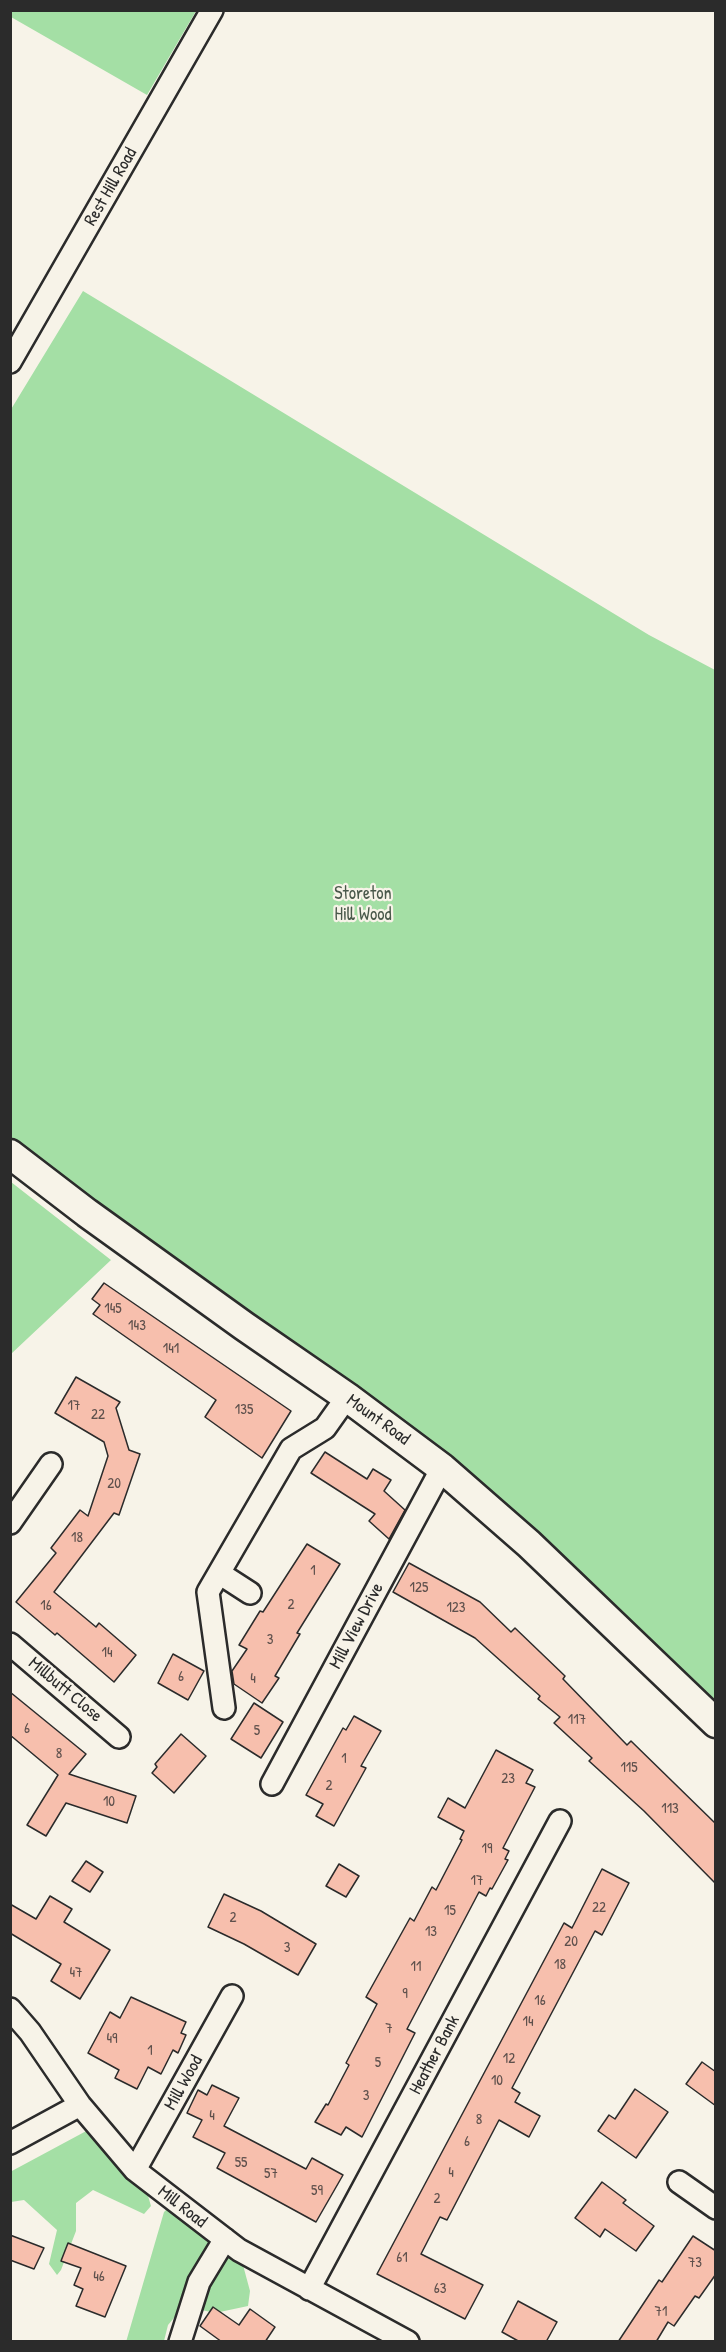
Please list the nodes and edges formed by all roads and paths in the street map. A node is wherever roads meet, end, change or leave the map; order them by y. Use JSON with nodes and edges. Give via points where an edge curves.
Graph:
{"nodes":[{"id":1,"x":212,"y":10,"type":"edge"},
{"id":2,"x":10,"y":362,"type":"edge"},
{"id":3,"x":10,"y":1154,"type":"edge"},
{"id":4,"x":347,"y":1397,"type":"junction"},
{"id":5,"x":51,"y":1464,"type":"dead end"},
{"id":6,"x":442,"y":1468,"type":"junction"},
{"id":7,"x":10,"y":1523,"type":"edge"},
{"id":8,"x":219,"y":1573,"type":"junction"},
{"id":9,"x":250,"y":1593,"type":"dead end"},
{"id":10,"x":10,"y":1644,"type":"edge"},
{"id":11,"x":224,"y":1708,"type":"dead end"},
{"id":12,"x":716,"y":1723,"type":"edge"},
{"id":13,"x":119,"y":1737,"type":"dead end"},
{"id":14,"x":273,"y":1784,"type":"dead end"},
{"id":15,"x":560,"y":1821,"type":"dead end"},
{"id":16,"x":232,"y":1996,"type":"dead end"},
{"id":17,"x":10,"y":2009,"type":"edge"},
{"id":18,"x":80,"y":2105,"type":"junction"},
{"id":19,"x":10,"y":2142,"type":"edge"},
{"id":20,"x":135,"y":2170,"type":"junction"},
{"id":21,"x":679,"y":2182,"type":"dead end"},
{"id":22,"x":716,"y":2208,"type":"edge"},
{"id":23,"x":225,"y":2239,"type":"junction"},
{"id":24,"x":309,"y":2289,"type":"junction"},
{"id":25,"x":180,"y":2342,"type":"edge"},
{"id":26,"x":408,"y":2342,"type":"edge"}],
"edges":[{"from":1,"to":2,"type":"street","name":"Rest Hill Road"},
{"from":3,"to":4,"type":"main road","name":"Mount Road"},
{"from":4,"to":6,"type":"main road","name":"Mount Road"},
{"from":4,"to":8,"type":"street","via":[[325,1428],[291,1449]]},
{"from":5,"to":7,"type":"street"},
{"from":6,"to":12,"type":"main road","name":"Mount Road","via":[[529,1544]]},
{"from":6,"to":14,"type":"street","name":"Mill View Drive"},
{"from":8,"to":9,"type":"street"},
{"from":8,"to":11,"type":"street","via":[[208,1592]]},
{"from":10,"to":13,"type":"street","name":"Millbutt Close"},
{"from":15,"to":24,"type":"street","name":"Heather Bank"},
{"from":16,"to":20,"type":"street","name":"Mill Wood"},
{"from":17,"to":18,"type":"street","name":"Mill Road","via":[[30,2031]]},
{"from":18,"to":19,"type":"street"},
{"from":18,"to":20,"type":"street","name":"Mill Road"},
{"from":20,"to":23,"type":"street","name":"Mill Road"},
{"from":21,"to":22,"type":"street"},
{"from":23,"to":24,"type":"street","name":"Mill Road"},
{"from":23,"to":25,"type":"street","via":[[199,2282]]},
{"from":24,"to":26,"type":"street","name":"Mill Road"}]}
